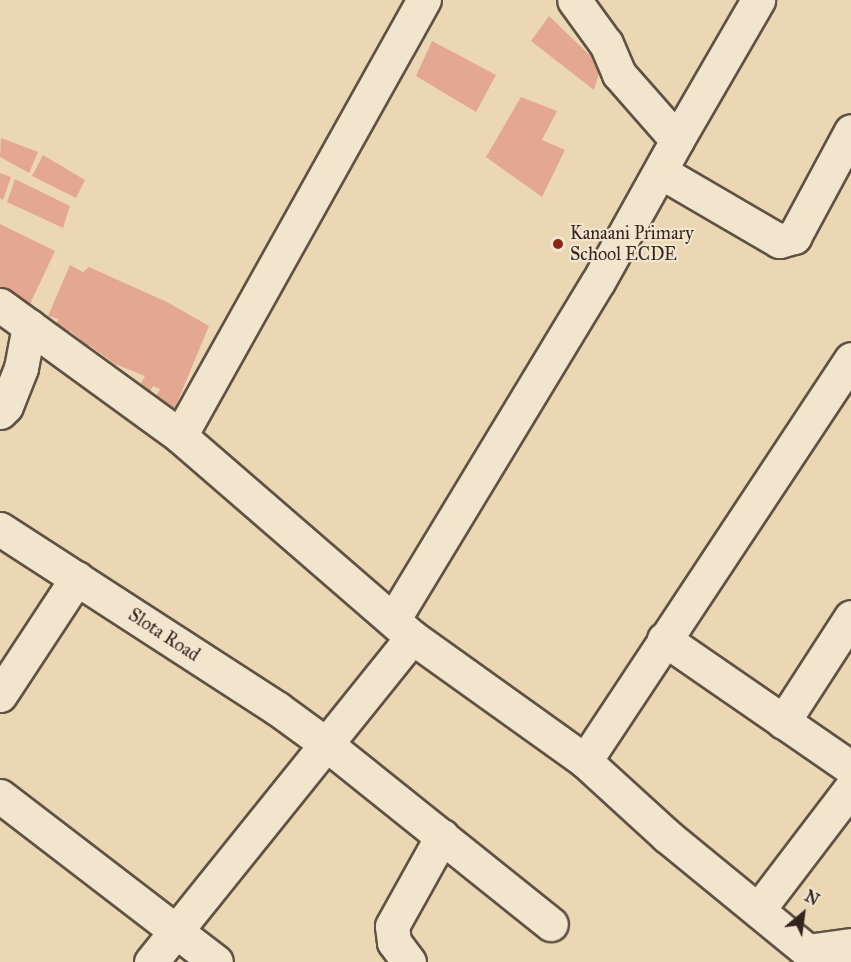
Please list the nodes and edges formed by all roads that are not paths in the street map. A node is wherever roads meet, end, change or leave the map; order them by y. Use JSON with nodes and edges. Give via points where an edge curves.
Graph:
{"nodes":[{"id":1,"x":424,"y":0,"type":"edge"},
{"id":2,"x":574,"y":0,"type":"edge"},
{"id":3,"x":758,"y":0,"type":"edge"},
{"id":4,"x":851,"y":131,"type":"edge"},
{"id":5,"x":677,"y":140,"type":"junction"},
{"id":6,"x":661,"y":172,"type":"junction"},
{"id":7,"x":0,"y":305,"type":"edge"},
{"id":8,"x":29,"y":326,"type":"junction"},
{"id":9,"x":851,"y":359,"type":"edge"},
{"id":10,"x":0,"y":412,"type":"edge"},
{"id":11,"x":180,"y":436,"type":"junction"},
{"id":12,"x":0,"y":529,"type":"edge"},
{"id":13,"x":77,"y":578,"type":"junction"},
{"id":14,"x":851,"y":617,"type":"edge"},
{"id":15,"x":402,"y":628,"type":"junction"},
{"id":16,"x":664,"y":639,"type":"junction"},
{"id":17,"x":0,"y":695,"type":"edge"},
{"id":18,"x":783,"y":722,"type":"junction"},
{"id":19,"x":326,"y":744,"type":"junction"},
{"id":20,"x":585,"y":760,"type":"junction"},
{"id":21,"x":851,"y":768,"type":"edge"},
{"id":22,"x":851,"y":788,"type":"edge"},
{"id":23,"x":0,"y":796,"type":"edge"},
{"id":24,"x":442,"y":836,"type":"junction"},
{"id":25,"x":758,"y":910,"type":"junction"},
{"id":26,"x":551,"y":924,"type":"dead end"},
{"id":27,"x":175,"y":930,"type":"junction"},
{"id":28,"x":851,"y":945,"type":"edge"},
{"id":29,"x":814,"y":956,"type":"edge"},
{"id":30,"x":151,"y":962,"type":"edge"},
{"id":31,"x":216,"y":962,"type":"edge"},
{"id":32,"x":409,"y":962,"type":"edge"}],
"edges":[{"from":1,"to":11,"type":"street"},
{"from":2,"to":5,"type":"street","via":[[606,44],[619,74]]},
{"from":3,"to":5,"type":"street"},
{"from":4,"to":6,"type":"street","via":[[794,237],[779,241]]},
{"from":5,"to":6,"type":"street"},
{"from":6,"to":15,"type":"street"},
{"from":7,"to":8,"type":"street"},
{"from":8,"to":10,"type":"street","via":[[21,368]]},
{"from":8,"to":11,"type":"street"},
{"from":9,"to":16,"type":"street"},
{"from":11,"to":15,"type":"street"},
{"from":12,"to":13,"type":"street","name":"Slota Road"},
{"from":13,"to":17,"type":"street"},
{"from":13,"to":19,"type":"street","name":"Slota Road"},
{"from":14,"to":18,"type":"street"},
{"from":15,"to":19,"type":"street"},
{"from":15,"to":20,"type":"street"},
{"from":16,"to":18,"type":"street"},
{"from":16,"to":20,"type":"street"},
{"from":18,"to":21,"type":"street"},
{"from":19,"to":24,"type":"street","name":"Slota Road"},
{"from":19,"to":27,"type":"street"},
{"from":20,"to":25,"type":"street","via":[[668,836]]},
{"from":22,"to":25,"type":"street"},
{"from":23,"to":27,"type":"street"},
{"from":24,"to":26,"type":"street","name":"Slota Road"},
{"from":24,"to":32,"type":"street","via":[[392,926],[394,942]]},
{"from":25,"to":29,"type":"street"},
{"from":27,"to":30,"type":"street"},
{"from":27,"to":31,"type":"street"},
{"from":28,"to":29,"type":"street"}]}
